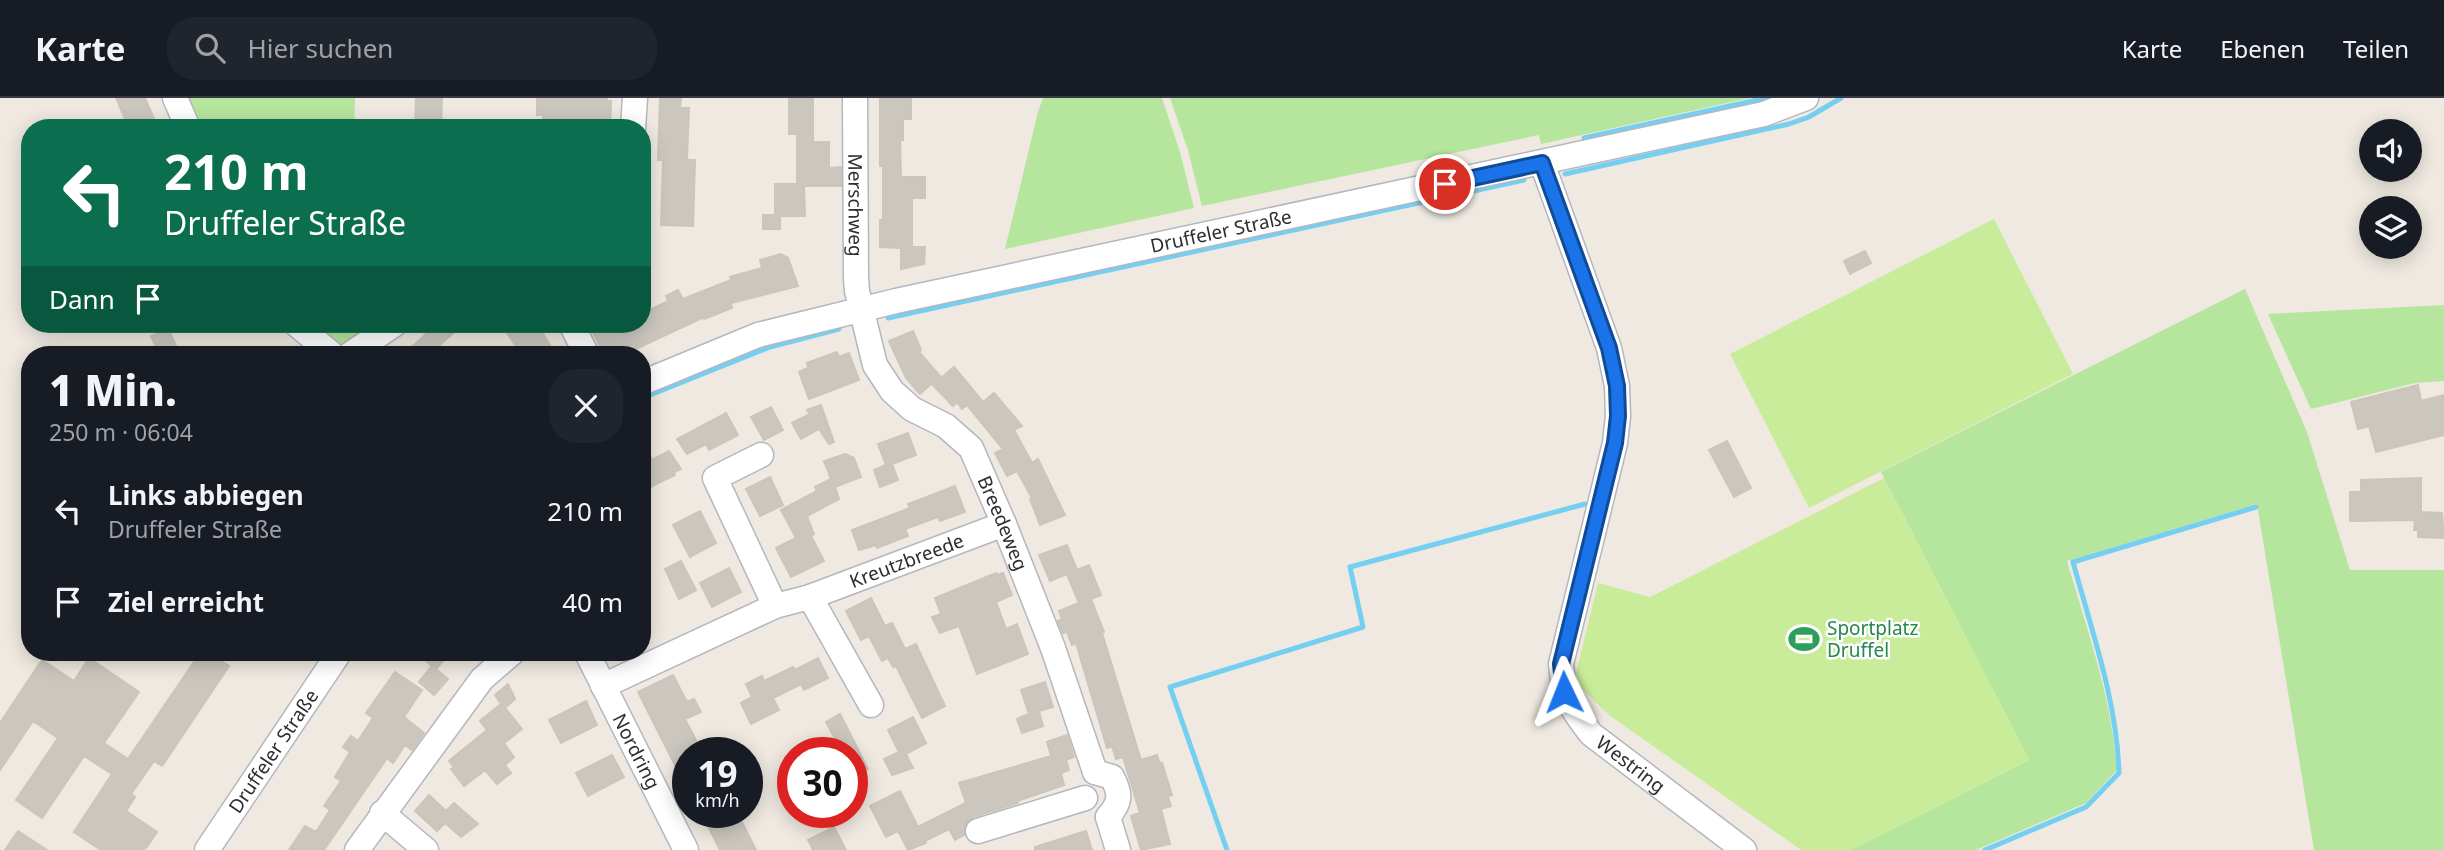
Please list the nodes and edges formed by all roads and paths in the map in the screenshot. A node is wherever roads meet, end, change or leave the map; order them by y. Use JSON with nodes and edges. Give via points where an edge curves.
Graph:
{"nodes":[{"id":1,"x":175,"y":98,"type":"edge"},
{"id":2,"x":635,"y":98,"type":"edge"},
{"id":3,"x":855,"y":98,"type":"edge"},
{"id":4,"x":1806,"y":98,"type":"edge"},
{"id":5,"x":184,"y":119,"type":"edge"},
{"id":6,"x":634,"y":119,"type":"edge"},
{"id":7,"x":1542,"y":163,"type":"junction"},
{"id":8,"x":862,"y":310,"type":"junction"},
{"id":9,"x":307,"y":333,"type":"edge"},
{"id":10,"x":382,"y":333,"type":"edge"},
{"id":11,"x":322,"y":346,"type":"edge"},
{"id":12,"x":362,"y":346,"type":"edge"},
{"id":13,"x":651,"y":379,"type":"edge"},
{"id":14,"x":761,"y":455,"type":"dead end"},
{"id":15,"x":1004,"y":524,"type":"junction"},
{"id":16,"x":810,"y":597,"type":"junction"},
{"id":17,"x":775,"y":607,"type":"junction"},
{"id":18,"x":335,"y":661,"type":"edge"},
{"id":19,"x":503,"y":661,"type":"edge"},
{"id":20,"x":591,"y":661,"type":"edge"},
{"id":21,"x":603,"y":686,"type":"junction"},
{"id":22,"x":871,"y":705,"type":"dead end"},
{"id":23,"x":1095,"y":772,"type":"junction"},
{"id":24,"x":1085,"y":798,"type":"junction"},
{"id":25,"x":382,"y":813,"type":"junction"},
{"id":26,"x":1108,"y":817,"type":"junction"},
{"id":27,"x":978,"y":831,"type":"dead end"},
{"id":28,"x":207,"y":850,"type":"edge"},
{"id":29,"x":357,"y":850,"type":"edge"},
{"id":30,"x":426,"y":850,"type":"edge"},
{"id":31,"x":687,"y":850,"type":"edge"},
{"id":32,"x":1118,"y":850,"type":"edge"},
{"id":33,"x":1744,"y":850,"type":"edge"}],
"edges":[{"from":1,"to":5,"type":"street"},
{"from":2,"to":6,"type":"street"},
{"from":3,"to":8,"type":"street","name":"Merschweg","via":[[856,278]]},
{"from":4,"to":7,"type":"street","name":"Druffeler Straße","via":[[1764,114]]},
{"from":7,"to":8,"type":"street","name":"Druffeler Straße"},
{"from":7,"to":33,"type":"street","name":"Westring","via":[[1609,348],[1617,386],[1615,443],[1561,664],[1564,692],[1591,734]]},
{"from":8,"to":13,"type":"street","name":"Druffeler Straße","via":[[758,335]]},
{"from":8,"to":15,"type":"street","name":"Breedeweg","via":[[875,365],[892,391],[912,409],[947,426],[971,448]]},
{"from":9,"to":11,"type":"street"},
{"from":10,"to":12,"type":"street"},
{"from":14,"to":17,"type":"street","via":[[715,478]]},
{"from":15,"to":16,"type":"street","name":"Kreutzbreede"},
{"from":15,"to":23,"type":"street","name":"Breedeweg"},
{"from":16,"to":17,"type":"street","name":"Kreutzbreede"},
{"from":16,"to":22,"type":"street"},
{"from":17,"to":21,"type":"street","name":"Kreutzbreede"},
{"from":18,"to":28,"type":"street","name":"Druffeler Straße"},
{"from":19,"to":25,"type":"street","via":[[482,679]]},
{"from":20,"to":21,"type":"street","name":"Nordring"},
{"from":21,"to":31,"type":"street","name":"Nordring"},
{"from":23,"to":24,"type":"street","via":[[1086,782]]},
{"from":23,"to":26,"type":"street","via":[[1112,777],[1119,791],[1119,804]]},
{"from":24,"to":26,"type":"street","via":[[1094,812]]},
{"from":24,"to":27,"type":"street"},
{"from":25,"to":29,"type":"street"},
{"from":25,"to":30,"type":"street"},
{"from":26,"to":32,"type":"street"}]}
